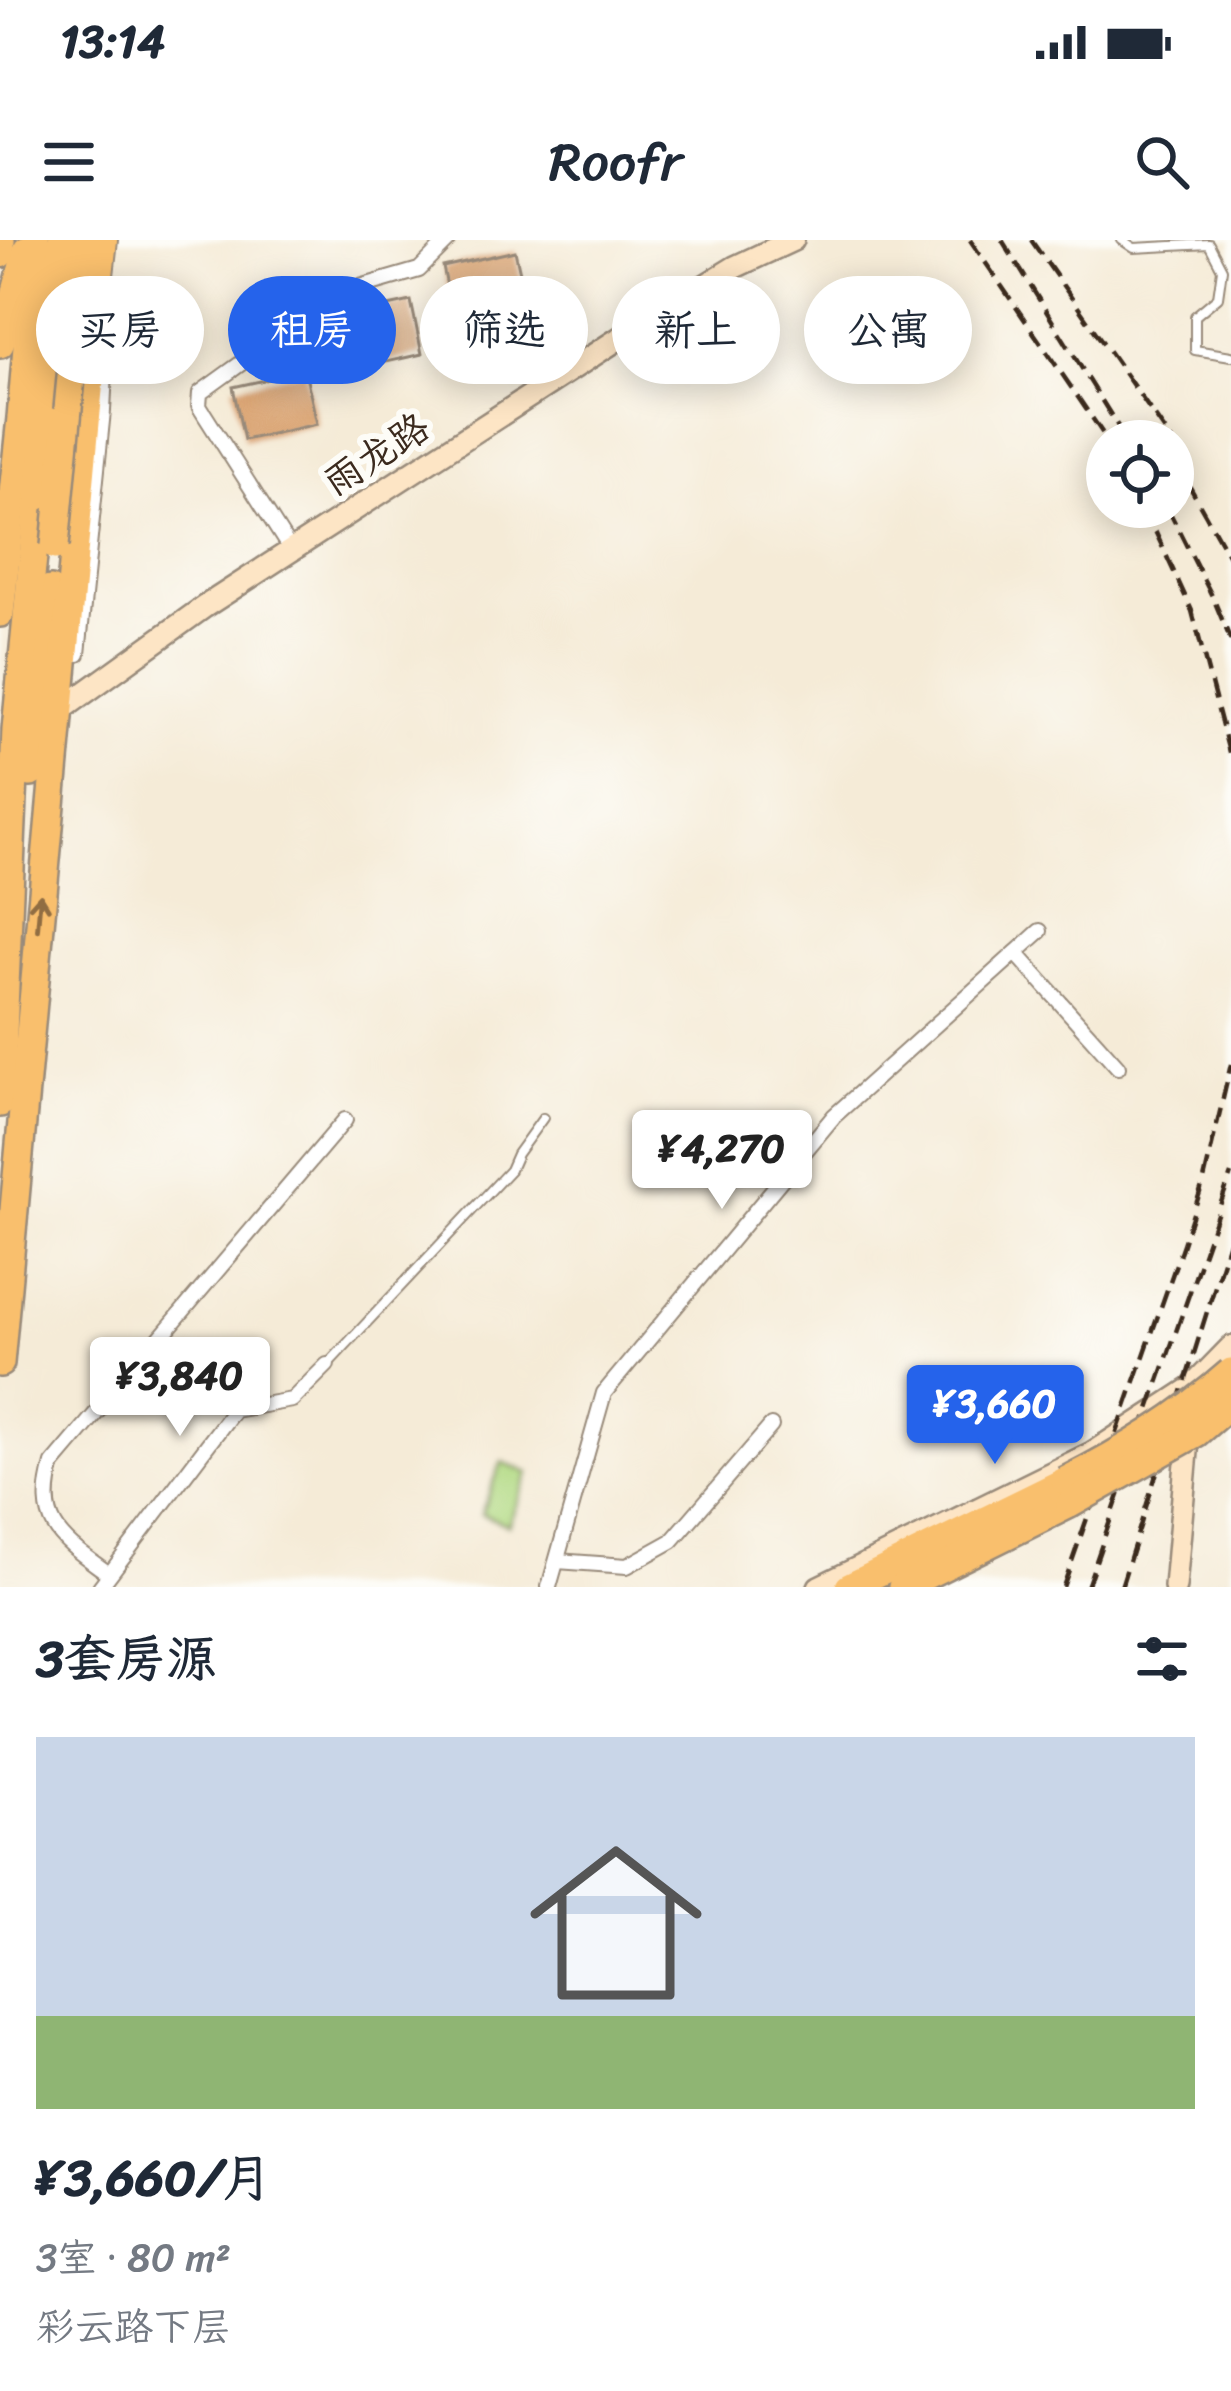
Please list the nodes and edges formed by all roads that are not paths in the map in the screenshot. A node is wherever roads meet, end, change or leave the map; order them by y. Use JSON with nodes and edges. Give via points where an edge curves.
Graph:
{"nodes":[{"id":1,"x":2,"y":240,"type":"edge"},
{"id":2,"x":32,"y":240,"type":"edge"},
{"id":3,"x":62,"y":240,"type":"edge"},
{"id":4,"x":86,"y":240,"type":"edge"},
{"id":5,"x":105,"y":240,"type":"edge"},
{"id":6,"x":449,"y":240,"type":"edge"},
{"id":7,"x":793,"y":240,"type":"edge"},
{"id":8,"x":1122,"y":240,"type":"edge"},
{"id":9,"x":0,"y":254,"type":"edge"},
{"id":10,"x":101,"y":276,"type":"edge"},
{"id":11,"x":9,"y":312,"type":"joint"},
{"id":12,"x":0,"y":344,"type":"edge"},
{"id":13,"x":1231,"y":356,"type":"edge"},
{"id":14,"x":90,"y":384,"type":"edge"},
{"id":15,"x":26,"y":495,"type":"junction"},
{"id":16,"x":292,"y":552,"type":"junction"},
{"id":17,"x":0,"y":614,"type":"edge"},
{"id":18,"x":71,"y":703,"type":"joint"},
{"id":19,"x":1040,"y":931,"type":"dead end"},
{"id":20,"x":1016,"y":952,"type":"junction"},
{"id":21,"x":5,"y":1034,"type":"junction"},
{"id":22,"x":1118,"y":1067,"type":"dead end"},
{"id":23,"x":0,"y":1103,"type":"edge"},
{"id":24,"x":543,"y":1118,"type":"dead end"},
{"id":25,"x":345,"y":1120,"type":"dead end"},
{"id":26,"x":1231,"y":1348,"type":"edge"},
{"id":27,"x":0,"y":1363,"type":"edge"},
{"id":28,"x":327,"y":1365,"type":"joint"},
{"id":29,"x":1231,"y":1372,"type":"edge"},
{"id":30,"x":1197,"y":1382,"type":"junction"},
{"id":31,"x":1231,"y":1403,"type":"edge"},
{"id":32,"x":1231,"y":1413,"type":"edge"},
{"id":33,"x":771,"y":1426,"type":"dead end"},
{"id":34,"x":1186,"y":1448,"type":"junction"},
{"id":35,"x":557,"y":1561,"type":"junction"},
{"id":36,"x":105,"y":1581,"type":"edge"},
{"id":37,"x":549,"y":1587,"type":"edge"},
{"id":38,"x":819,"y":1587,"type":"edge"},
{"id":39,"x":849,"y":1587,"type":"edge"},
{"id":40,"x":902,"y":1587,"type":"edge"},
{"id":41,"x":926,"y":1587,"type":"edge"},
{"id":42,"x":1174,"y":1587,"type":"edge"}],
"edges":[{"from":1,"to":9,"type":"highway"},
{"from":2,"to":11,"type":"main road"},
{"from":2,"to":15,"type":"highway","bridge":true},
{"from":3,"to":15,"type":"highway","bridge":true},
{"from":4,"to":21,"type":"highway","bridge":true},
{"from":5,"to":10,"type":"main road"},
{"from":5,"to":18,"type":"street","via":[[96,457]]},
{"from":6,"to":16,"type":"street","via":[[419,270],[343,292],[200,393],[200,406]]},
{"from":7,"to":16,"type":"street","name":"雨龙路","via":[[626,334]]},
{"from":8,"to":13,"type":"lane","via":[[1134,248],[1209,244],[1222,269],[1218,296],[1196,316],[1195,350]]},
{"from":11,"to":12,"type":"highway"},
{"from":27,"to":14,"type":"highway","one_way":true},
{"from":15,"to":17,"type":"highway"},
{"from":15,"to":21,"type":"highway"},
{"from":16,"to":18,"type":"street","name":"雨龙路"},
{"from":19,"to":20,"type":"street"},
{"from":20,"to":22,"type":"street"},
{"from":20,"to":35,"type":"street","via":[[834,1116],[604,1393]]},
{"from":21,"to":23,"type":"highway"},
{"from":24,"to":28,"type":"lane","via":[[510,1170]]},
{"from":25,"to":36,"type":"street","via":[[53,1464],[44,1494],[59,1538]]},
{"from":26,"to":30,"type":"street"},
{"from":28,"to":36,"type":"street","via":[[292,1400],[234,1410]]},
{"from":29,"to":39,"type":"highway","bridge":true,"via":[[1126,1450]]},
{"from":30,"to":34,"type":"street"},
{"from":30,"to":38,"type":"street","via":[[1092,1453]]},
{"from":31,"to":40,"type":"highway","bridge":true,"via":[[1141,1467]]},
{"from":32,"to":34,"type":"street"},
{"from":33,"to":35,"type":"street","via":[[673,1540],[627,1566]]},
{"from":34,"to":41,"type":"street"},
{"from":34,"to":42,"type":"street"},
{"from":35,"to":37,"type":"street"}]}
